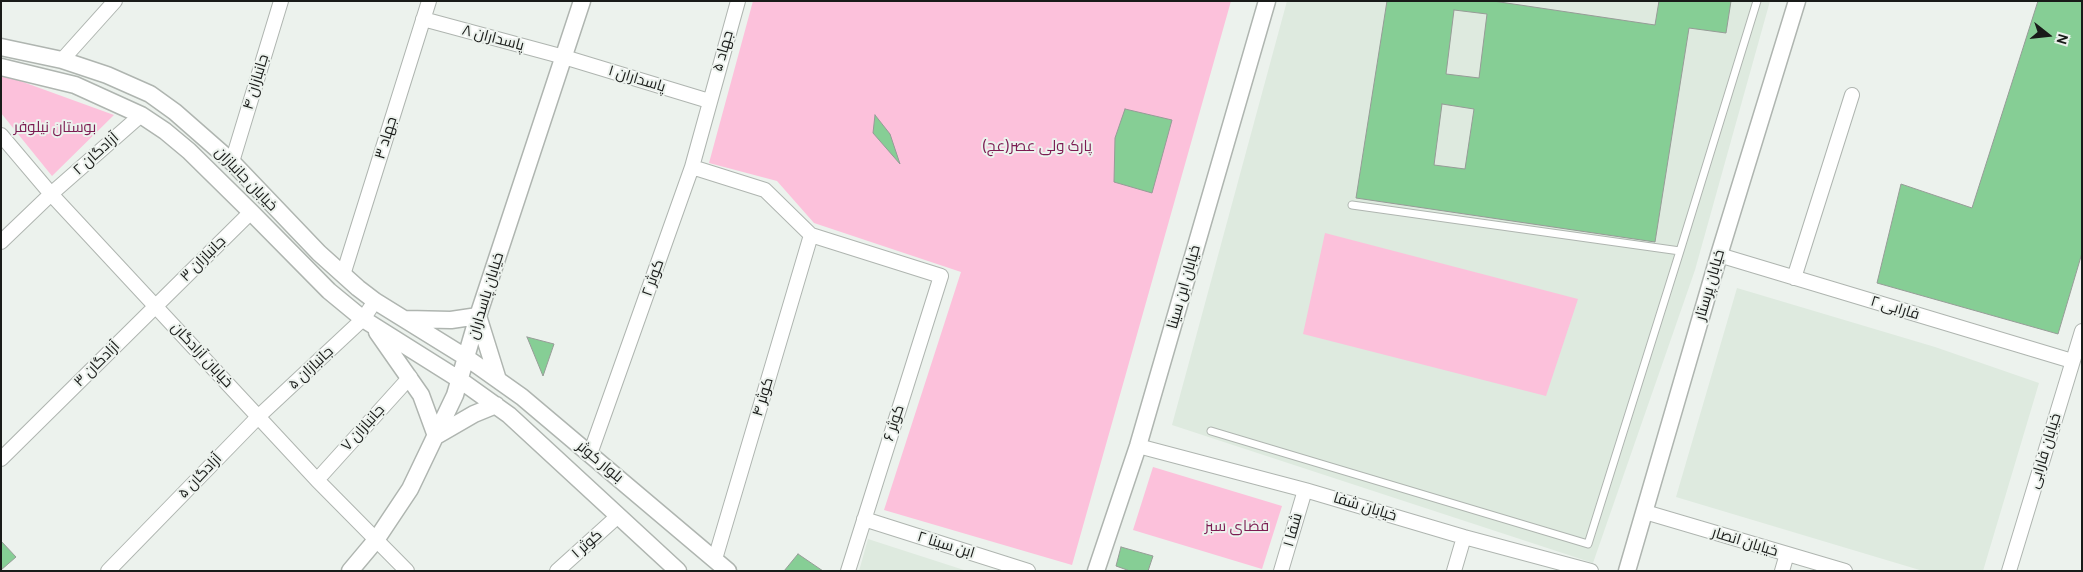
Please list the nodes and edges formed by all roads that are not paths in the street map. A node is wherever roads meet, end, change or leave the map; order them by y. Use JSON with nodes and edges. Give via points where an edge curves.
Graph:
{"nodes":[{"id":1,"x":115,"y":1,"type":"edge"},
{"id":2,"x":281,"y":1,"type":"edge"},
{"id":3,"x":429,"y":1,"type":"edge"},
{"id":4,"x":582,"y":1,"type":"edge"},
{"id":5,"x":738,"y":1,"type":"edge"},
{"id":6,"x":1267,"y":1,"type":"edge"},
{"id":7,"x":1757,"y":1,"type":"edge"},
{"id":8,"x":1797,"y":1,"type":"edge"},
{"id":9,"x":423,"y":19,"type":"junction"},
{"id":10,"x":1,"y":47,"type":"edge"},
{"id":11,"x":564,"y":57,"type":"junction"},
{"id":12,"x":62,"y":60,"type":"junction"},
{"id":13,"x":1,"y":67,"type":"edge"},
{"id":14,"x":1852,"y":95,"type":"dead end"},
{"id":15,"x":709,"y":101,"type":"junction"},
{"id":16,"x":140,"y":115,"type":"junction"},
{"id":17,"x":1,"y":135,"type":"edge"},
{"id":18,"x":232,"y":162,"type":"junction"},
{"id":19,"x":692,"y":167,"type":"junction"},
{"id":20,"x":51,"y":194,"type":"junction"},
{"id":21,"x":1352,"y":205,"type":"dead end"},
{"id":22,"x":251,"y":212,"type":"junction"},
{"id":23,"x":811,"y":235,"type":"junction"},
{"id":24,"x":1,"y":242,"type":"edge"},
{"id":25,"x":1680,"y":251,"type":"junction"},
{"id":26,"x":1719,"y":255,"type":"junction"},
{"id":27,"x":343,"y":275,"type":"junction"},
{"id":28,"x":1794,"y":278,"type":"junction"},
{"id":29,"x":375,"y":301,"type":"junction"},
{"id":30,"x":156,"y":306,"type":"junction"},
{"id":31,"x":478,"y":316,"type":"junction"},
{"id":32,"x":404,"y":319,"type":"junction"},
{"id":33,"x":368,"y":322,"type":"junction"},
{"id":34,"x":2082,"y":330,"type":"edge"},
{"id":35,"x":467,"y":358,"type":"junction"},
{"id":36,"x":2072,"y":361,"type":"junction"},
{"id":37,"x":410,"y":377,"type":"junction"},
{"id":38,"x":460,"y":380,"type":"junction"},
{"id":39,"x":498,"y":380,"type":"junction"},
{"id":40,"x":522,"y":398,"type":"junction"},
{"id":41,"x":502,"y":410,"type":"junction"},
{"id":42,"x":259,"y":416,"type":"junction"},
{"id":43,"x":1211,"y":431,"type":"dead end"},
{"id":44,"x":436,"y":436,"type":"junction"},
{"id":45,"x":1138,"y":446,"type":"junction"},
{"id":46,"x":590,"y":454,"type":"junction"},
{"id":47,"x":1,"y":459,"type":"edge"},
{"id":48,"x":316,"y":480,"type":"junction"},
{"id":49,"x":1305,"y":490,"type":"junction"},
{"id":50,"x":1645,"y":512,"type":"junction"},
{"id":51,"x":618,"y":516,"type":"junction"},
{"id":52,"x":864,"y":519,"type":"junction"},
{"id":53,"x":1464,"y":537,"type":"junction"},
{"id":54,"x":376,"y":540,"type":"junction"},
{"id":55,"x":1787,"y":554,"type":"junction"},
{"id":56,"x":715,"y":559,"type":"junction"},
{"id":57,"x":108,"y":571,"type":"edge"},
{"id":58,"x":350,"y":571,"type":"edge"},
{"id":59,"x":407,"y":571,"type":"edge"},
{"id":60,"x":556,"y":571,"type":"edge"},
{"id":61,"x":678,"y":571,"type":"edge"},
{"id":62,"x":728,"y":571,"type":"edge"},
{"id":63,"x":848,"y":571,"type":"edge"},
{"id":64,"x":1028,"y":571,"type":"edge"},
{"id":65,"x":1096,"y":571,"type":"edge"},
{"id":66,"x":1281,"y":571,"type":"edge"},
{"id":67,"x":1454,"y":571,"type":"edge"},
{"id":68,"x":1591,"y":571,"type":"edge"},
{"id":69,"x":1626,"y":571,"type":"edge"},
{"id":70,"x":1782,"y":571,"type":"edge"},
{"id":71,"x":1845,"y":571,"type":"edge"},
{"id":72,"x":2009,"y":571,"type":"edge"}],
"edges":[{"from":1,"to":12,"type":"street"},
{"from":2,"to":18,"type":"street","name":"جانبازان ۴"},
{"from":3,"to":9,"type":"street","name":"جهاد ۳"},
{"from":4,"to":11,"type":"street","name":"خیابان پاسداران"},
{"from":5,"to":15,"type":"street","name":"جهاد ۵"},
{"from":6,"to":45,"type":"street","name":"خیابان ابن سینا"},
{"from":7,"to":25,"type":"lane"},
{"from":8,"to":26,"type":"street","name":"خیابان پرستار"},
{"from":9,"to":11,"type":"street","name":"پاسداران ۸"},
{"from":9,"to":27,"type":"street","name":"جهاد ۳"},
{"from":10,"to":12,"type":"street","name":"خیابان جانبازان"},
{"from":11,"to":15,"type":"street","name":"پاسداران ۱"},
{"from":11,"to":31,"type":"street","name":"خیابان پاسداران"},
{"from":12,"to":18,"type":"street","name":"خیابان جانبازان","via":[[150,94],[176,112]]},
{"from":13,"to":16,"type":"street","name":"خیابان جانبازان","via":[[75,84]]},
{"from":14,"to":28,"type":"street"},
{"from":15,"to":19,"type":"street","name":"کوثر ۲"},
{"from":16,"to":20,"type":"street","name":"آزادگان ۲"},
{"from":16,"to":22,"type":"street","name":"خیابان جانبازان","via":[[189,151]]},
{"from":17,"to":20,"type":"street","name":"خیابان آزادگان"},
{"from":18,"to":27,"type":"street","name":"خیابان جانبازان"},
{"from":19,"to":23,"type":"street","via":[[766,190]]},
{"from":19,"to":46,"type":"street","name":"کوثر ۲"},
{"from":20,"to":24,"type":"street","name":"آزادگان ۲"},
{"from":20,"to":30,"type":"street","name":"خیابان آزادگان"},
{"from":21,"to":25,"type":"lane"},
{"from":22,"to":30,"type":"street","name":"جانبازان ۳"},
{"from":22,"to":33,"type":"street","name":"خیابان جانبازان","via":[[330,292]]},
{"from":23,"to":52,"type":"street","name":"کوثر ۶","via":[[941,276]]},
{"from":23,"to":56,"type":"street","name":"کوثر ۴"},
{"from":25,"to":43,"type":"lane","via":[[1588,544]]},
{"from":26,"to":28,"type":"street","name":"فارابی ۲"},
{"from":26,"to":50,"type":"street","name":"خیابان پرستار"},
{"from":27,"to":29,"type":"street","name":"خیابان جانبازان"},
{"from":28,"to":36,"type":"street","name":"فارابی ۲"},
{"from":29,"to":32,"type":"street","name":"خیابان جانبازان"},
{"from":29,"to":33,"type":"street","name":"جانبازان ۵"},
{"from":30,"to":42,"type":"street","name":"خیابان آزادگان"},
{"from":30,"to":47,"type":"street","name":"آزادگان ۳"},
{"from":31,"to":32,"type":"street","via":[[450,320]]},
{"from":31,"to":35,"type":"street","name":"خیابان پاسداران"},
{"from":31,"to":39,"type":"street"},
{"from":32,"to":35,"type":"street","name":"خیابان جانبازان"},
{"from":33,"to":37,"type":"street"},
{"from":33,"to":38,"type":"street","name":"خیابان جانبازان"},
{"from":33,"to":42,"type":"street","name":"جانبازان ۵"},
{"from":34,"to":36,"type":"street","name":"خیابان فارابی"},
{"from":35,"to":38,"type":"street","name":"خیابان پاسداران"},
{"from":35,"to":39,"type":"street","name":"بلوار کوثر"},
{"from":36,"to":72,"type":"street","name":"خیابان فارابی"},
{"from":37,"to":44,"type":"street","via":[[421,395]]},
{"from":37,"to":48,"type":"street","name":"جانبازان ۷"},
{"from":38,"to":41,"type":"street","name":"بلوار کوثر"},
{"from":38,"to":44,"type":"street","name":"خیابان پاسداران"},
{"from":39,"to":40,"type":"street","name":"بلوار کوثر"},
{"from":40,"to":41,"type":"street"},
{"from":40,"to":46,"type":"street","name":"بلوار کوثر"},
{"from":41,"to":44,"type":"street","via":[[474,414]]},
{"from":41,"to":51,"type":"street","name":"بلوار کوثر"},
{"from":42,"to":48,"type":"street","name":"خیابان آزادگان"},
{"from":42,"to":57,"type":"street","name":"آزادگان ۵"},
{"from":44,"to":54,"type":"street","name":"خیابان پاسداران","via":[[410,488]]},
{"from":45,"to":49,"type":"street","name":"خیابان شفا"},
{"from":45,"to":65,"type":"street","name":"خیابان ابن سینا"},
{"from":46,"to":56,"type":"street","name":"بلوار کوثر"},
{"from":48,"to":54,"type":"street","name":"خیابان آزادگان"},
{"from":49,"to":53,"type":"street","name":"خیابان شفا"},
{"from":49,"to":66,"type":"street","name":"شفا ۱"},
{"from":50,"to":55,"type":"street","name":"خیابان انصار"},
{"from":50,"to":69,"type":"street","name":"خیابان پرستار"},
{"from":51,"to":60,"type":"street","name":"کوثر ۱"},
{"from":51,"to":61,"type":"street","name":"بلوار کوثر"},
{"from":52,"to":63,"type":"street","name":"کوثر ۶"},
{"from":52,"to":64,"type":"street","name":"ابن سینا ۲"},
{"from":53,"to":67,"type":"street"},
{"from":53,"to":68,"type":"street","name":"خیابان شفا"},
{"from":54,"to":58,"type":"street","name":"خیابان پاسداران"},
{"from":54,"to":59,"type":"street","name":"خیابان آزادگان"},
{"from":55,"to":70,"type":"street"},
{"from":55,"to":71,"type":"street","name":"خیابان انصار"},
{"from":56,"to":62,"type":"street","name":"بلوار کوثر"}]}
